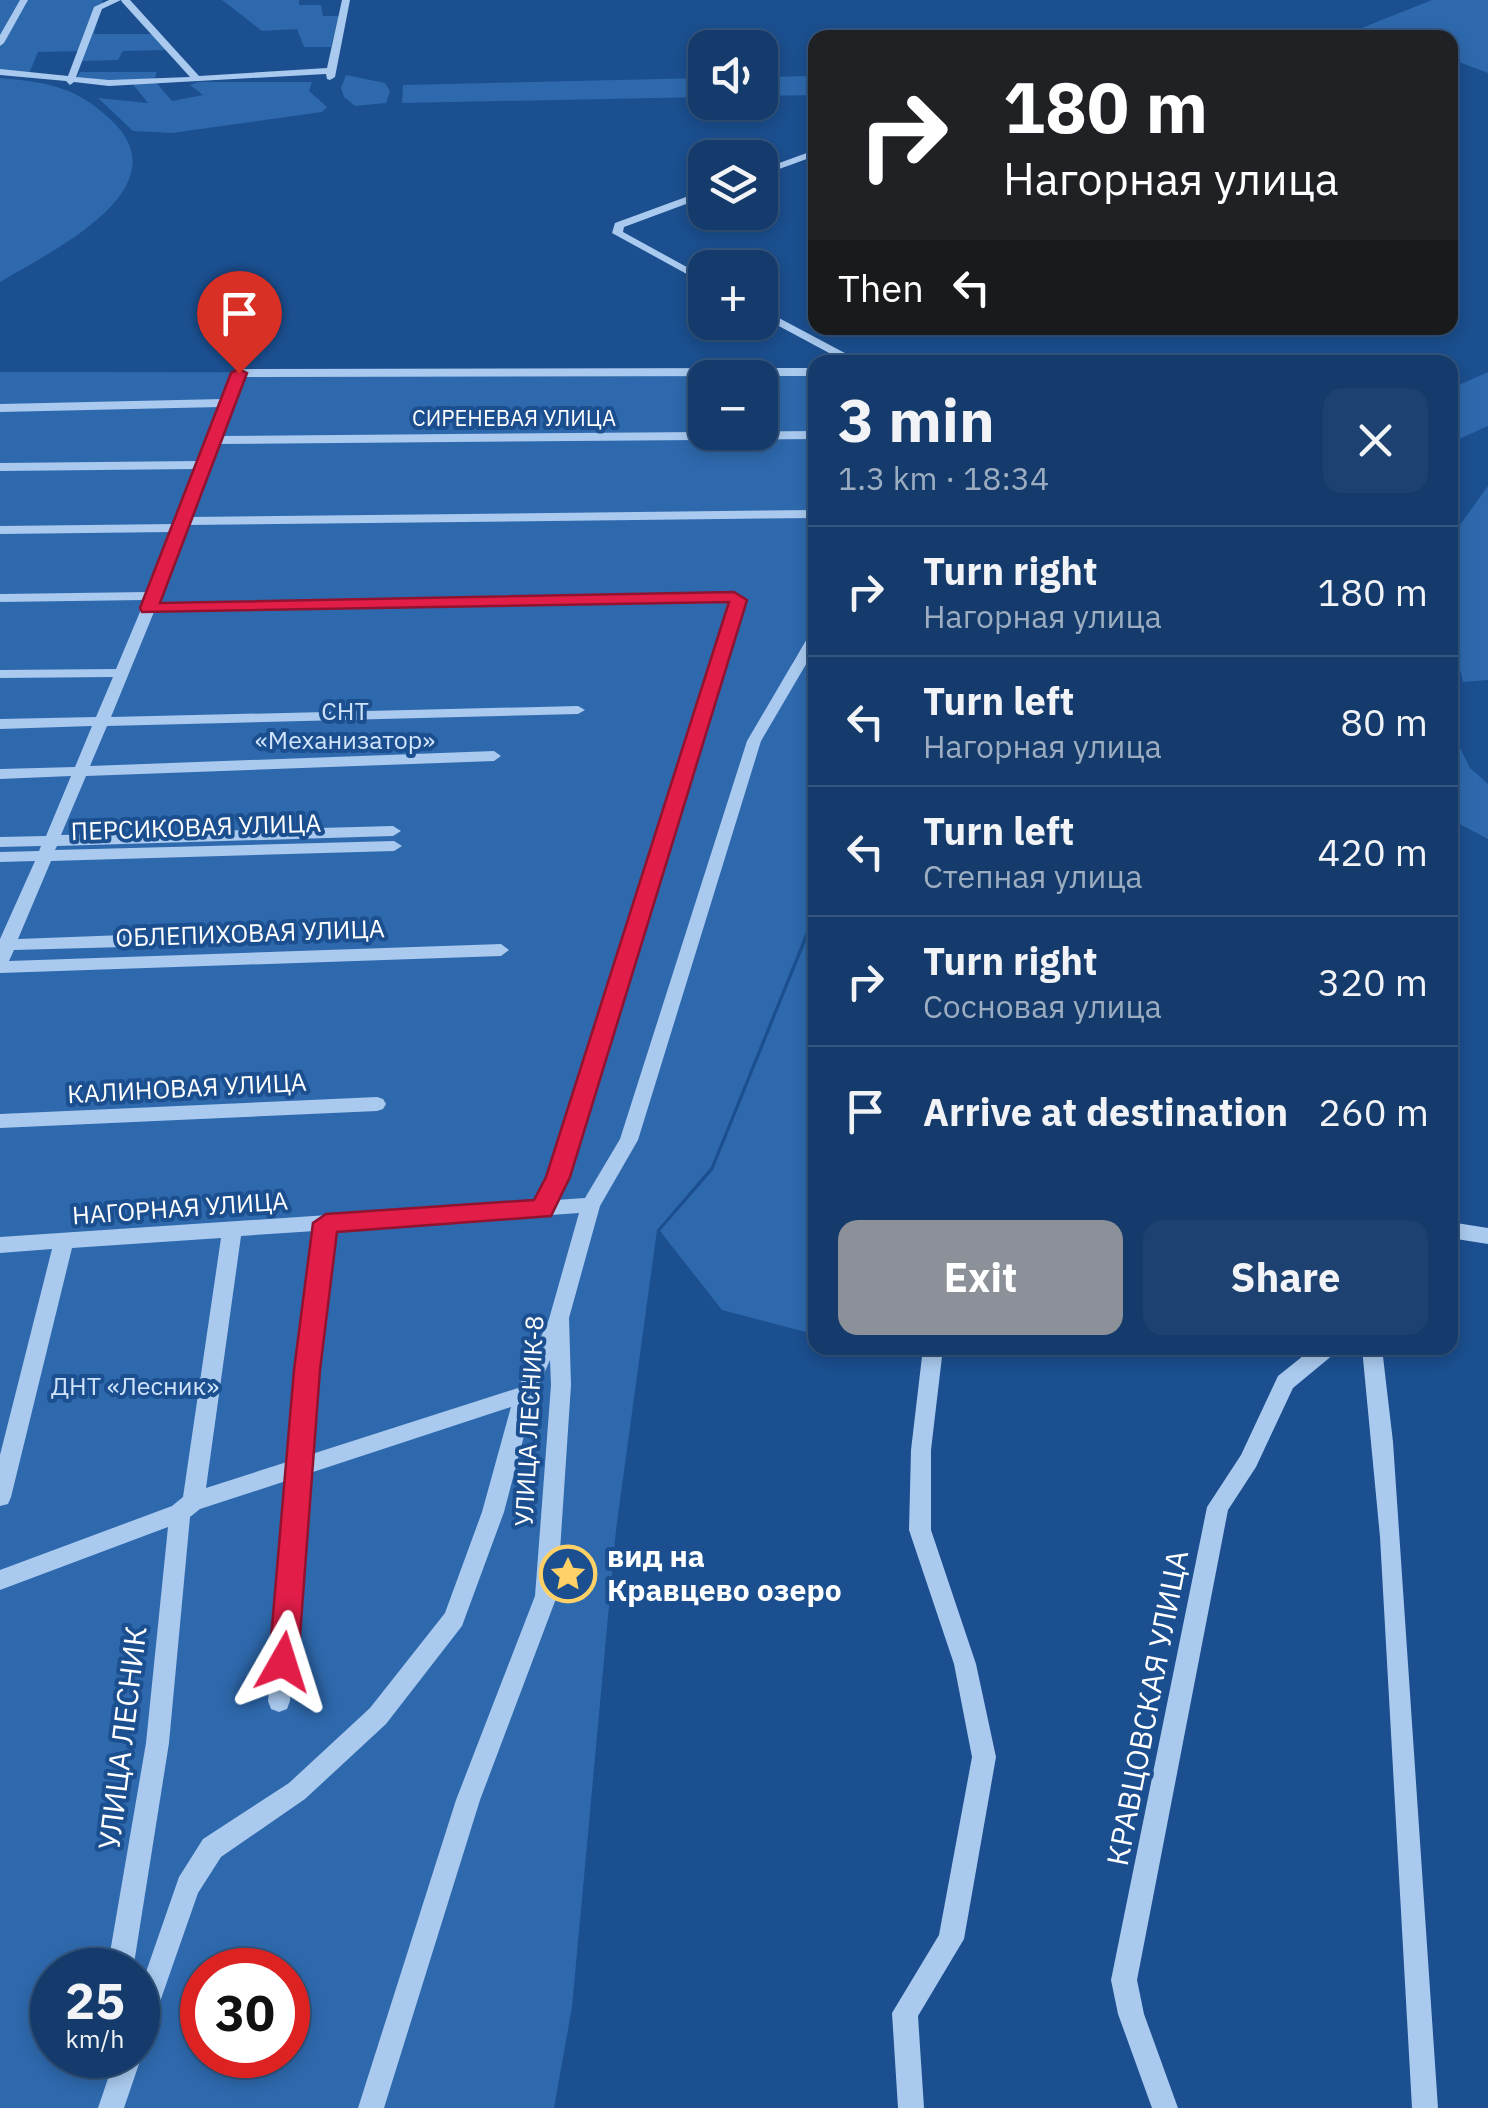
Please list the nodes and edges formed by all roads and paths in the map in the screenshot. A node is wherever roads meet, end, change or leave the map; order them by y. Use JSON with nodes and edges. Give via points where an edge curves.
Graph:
{"nodes":[{"id":1,"x":24,"y":0,"type":"edge"},
{"id":2,"x":126,"y":0,"type":"edge"},
{"id":3,"x":346,"y":0,"type":"edge"},
{"id":4,"x":0,"y":43,"type":"edge"},
{"id":5,"x":0,"y":72,"type":"edge"},
{"id":6,"x":196,"y":76,"type":"junction"},
{"id":7,"x":70,"y":82,"type":"junction"},
{"id":8,"x":808,"y":156,"type":"edge"},
{"id":9,"x":778,"y":166,"type":"edge"},
{"id":10,"x":688,"y":200,"type":"edge"},
{"id":11,"x":688,"y":272,"type":"edge"},
{"id":12,"x":778,"y":321,"type":"edge"},
{"id":13,"x":841,"y":355,"type":"edge"},
{"id":14,"x":808,"y":372,"type":"edge"},
{"id":15,"x":226,"y":404,"type":"junction"},
{"id":16,"x":0,"y":408,"type":"edge"},
{"id":17,"x":808,"y":436,"type":"edge"},
{"id":18,"x":212,"y":440,"type":"junction"},
{"id":19,"x":203,"y":465,"type":"junction"},
{"id":20,"x":0,"y":467,"type":"edge"},
{"id":21,"x":808,"y":514,"type":"edge"},
{"id":22,"x":180,"y":525,"type":"junction"},
{"id":23,"x":0,"y":530,"type":"edge"},
{"id":24,"x":0,"y":598,"type":"edge"},
{"id":25,"x":150,"y":602,"type":"junction"},
{"id":26,"x":808,"y":648,"type":"edge"},
{"id":27,"x":122,"y":673,"type":"junction"},
{"id":28,"x":0,"y":674,"type":"edge"},
{"id":29,"x":578,"y":710,"type":"dead end"},
{"id":30,"x":101,"y":722,"type":"junction"},
{"id":31,"x":0,"y":724,"type":"edge"},
{"id":32,"x":494,"y":756,"type":"dead end"},
{"id":33,"x":80,"y":772,"type":"junction"},
{"id":34,"x":0,"y":774,"type":"edge"},
{"id":35,"x":393,"y":838,"type":"dead end"},
{"id":36,"x":0,"y":842,"type":"edge"},
{"id":37,"x":48,"y":849,"type":"junction"},
{"id":38,"x":0,"y":858,"type":"edge"},
{"id":39,"x":124,"y":941,"type":"dead end"},
{"id":40,"x":4,"y":945,"type":"edge"},
{"id":41,"x":501,"y":950,"type":"dead end"},
{"id":42,"x":0,"y":965,"type":"edge"},
{"id":43,"x":377,"y":1104,"type":"dead end"},
{"id":44,"x":0,"y":1122,"type":"edge"},
{"id":45,"x":591,"y":1205,"type":"junction"},
{"id":46,"x":542,"y":1210,"type":"junction"},
{"id":47,"x":326,"y":1223,"type":"junction"},
{"id":48,"x":232,"y":1230,"type":"junction"},
{"id":49,"x":1458,"y":1231,"type":"edge"},
{"id":50,"x":1488,"y":1236,"type":"edge"},
{"id":51,"x":64,"y":1241,"type":"junction"},
{"id":52,"x":0,"y":1245,"type":"edge"},
{"id":53,"x":559,"y":1318,"type":"junction"},
{"id":54,"x":932,"y":1355,"type":"edge"},
{"id":55,"x":1319,"y":1355,"type":"edge"},
{"id":56,"x":1373,"y":1355,"type":"edge"},
{"id":57,"x":524,"y":1394,"type":"junction"},
{"id":58,"x":303,"y":1467,"type":"junction"},
{"id":59,"x":0,"y":1497,"type":"edge"},
{"id":60,"x":186,"y":1507,"type":"junction"},
{"id":61,"x":0,"y":1580,"type":"edge"},
{"id":62,"x":279,"y":1702,"type":"dead end"},
{"id":63,"x":124,"y":1948,"type":"edge"},
{"id":64,"x":160,"y":1967,"type":"edge"},
{"id":65,"x":121,"y":2078,"type":"edge"},
{"id":66,"x":110,"y":2108,"type":"edge"},
{"id":67,"x":371,"y":2108,"type":"edge"},
{"id":68,"x":912,"y":2108,"type":"edge"},
{"id":69,"x":1165,"y":2108,"type":"edge"},
{"id":70,"x":1425,"y":2108,"type":"edge"}],
"edges":[{"from":1,"to":4,"type":"street"},
{"from":2,"to":6,"type":"street"},
{"from":2,"to":7,"type":"street","via":[[100,4]]},
{"from":3,"to":6,"type":"street","via":[[330,74]]},
{"from":5,"to":7,"type":"street"},
{"from":6,"to":7,"type":"street"},
{"from":8,"to":9,"type":"street"},
{"from":10,"to":11,"type":"street","via":[[619,225],[617,232]]},
{"from":12,"to":13,"type":"street"},
{"from":14,"to":15,"type":"street","via":[[239,373]]},
{"from":15,"to":16,"type":"street"},
{"from":15,"to":18,"type":"street"},
{"from":17,"to":18,"type":"street","name":"СИРЕНЕВАЯ УЛИЦА"},
{"from":18,"to":19,"type":"street"},
{"from":19,"to":20,"type":"street"},
{"from":19,"to":22,"type":"street"},
{"from":21,"to":22,"type":"street"},
{"from":22,"to":23,"type":"street"},
{"from":22,"to":25,"type":"street"},
{"from":24,"to":25,"type":"street"},
{"from":25,"to":27,"type":"street"},
{"from":25,"to":46,"type":"street","via":[[734,597],[738,607],[558,1177]]},
{"from":26,"to":45,"type":"street","name":"УЛИЦА ЛЕСНИК-8","via":[[754,740],[628,1140]]},
{"from":27,"to":28,"type":"street"},
{"from":27,"to":30,"type":"street"},
{"from":29,"to":30,"type":"street"},
{"from":30,"to":31,"type":"street"},
{"from":30,"to":33,"type":"street"},
{"from":32,"to":33,"type":"street"},
{"from":33,"to":34,"type":"street"},
{"from":33,"to":37,"type":"street"},
{"from":35,"to":37,"type":"street","name":"ПЕРСИКОВАЯ УЛИЦА"},
{"from":36,"to":37,"type":"street"},
{"from":37,"to":38,"type":"street","name":"ПЕРСИКОВАЯ УЛИЦА"},
{"from":37,"to":40,"type":"street"},
{"from":39,"to":40,"type":"street"},
{"from":40,"to":42,"type":"street"},
{"from":41,"to":42,"type":"street","name":"ОБЛЕПИХОВАЯ УЛИЦА"},
{"from":43,"to":44,"type":"street","name":"КАЛИНОВАЯ УЛИЦА"},
{"from":45,"to":46,"type":"street","name":"НАГОРНАЯ УЛИЦА"},
{"from":45,"to":53,"type":"street","name":"УЛИЦА ЛЕСНИК-8"},
{"from":46,"to":47,"type":"street","name":"НАГОРНАЯ УЛИЦА"},
{"from":47,"to":48,"type":"street","name":"НАГОРНАЯ УЛИЦА"},
{"from":47,"to":58,"type":"street","via":[[307,1370]]},
{"from":48,"to":51,"type":"street","name":"НАГОРНАЯ УЛИЦА"},
{"from":48,"to":60,"type":"street","name":"УЛИЦА ЛЕСНИК"},
{"from":49,"to":50,"type":"street"},
{"from":51,"to":52,"type":"street","name":"НАГОРНАЯ УЛИЦА"},
{"from":51,"to":59,"type":"street"},
{"from":53,"to":57,"type":"street"},
{"from":53,"to":67,"type":"street","name":"УЛИЦА ЛЕСНИК-8","via":[[561,1385],[546,1596],[468,1800]]},
{"from":54,"to":68,"type":"street","via":[[920,1530],[965,1664],[984,1758],[952,1939],[905,2012]]},
{"from":55,"to":69,"type":"street","name":"КРАВЦОВСКАЯ УЛИЦА","via":[[1285,1382],[1249,1461],[1218,1506],[1124,1980],[1127,2015],[1158,2074]]},
{"from":56,"to":70,"type":"street","via":[[1386,1456],[1409,1931]]},
{"from":57,"to":58,"type":"street"},
{"from":57,"to":64,"type":"street","via":[[493,1512],[454,1619],[378,1716],[298,1791],[212,1848],[188,1886]]},
{"from":58,"to":60,"type":"street"},
{"from":58,"to":62,"type":"street"},
{"from":60,"to":61,"type":"street"},
{"from":60,"to":63,"type":"street","name":"УЛИЦА ЛЕСНИК","via":[[142,1858]]},
{"from":65,"to":66,"type":"street"}]}
